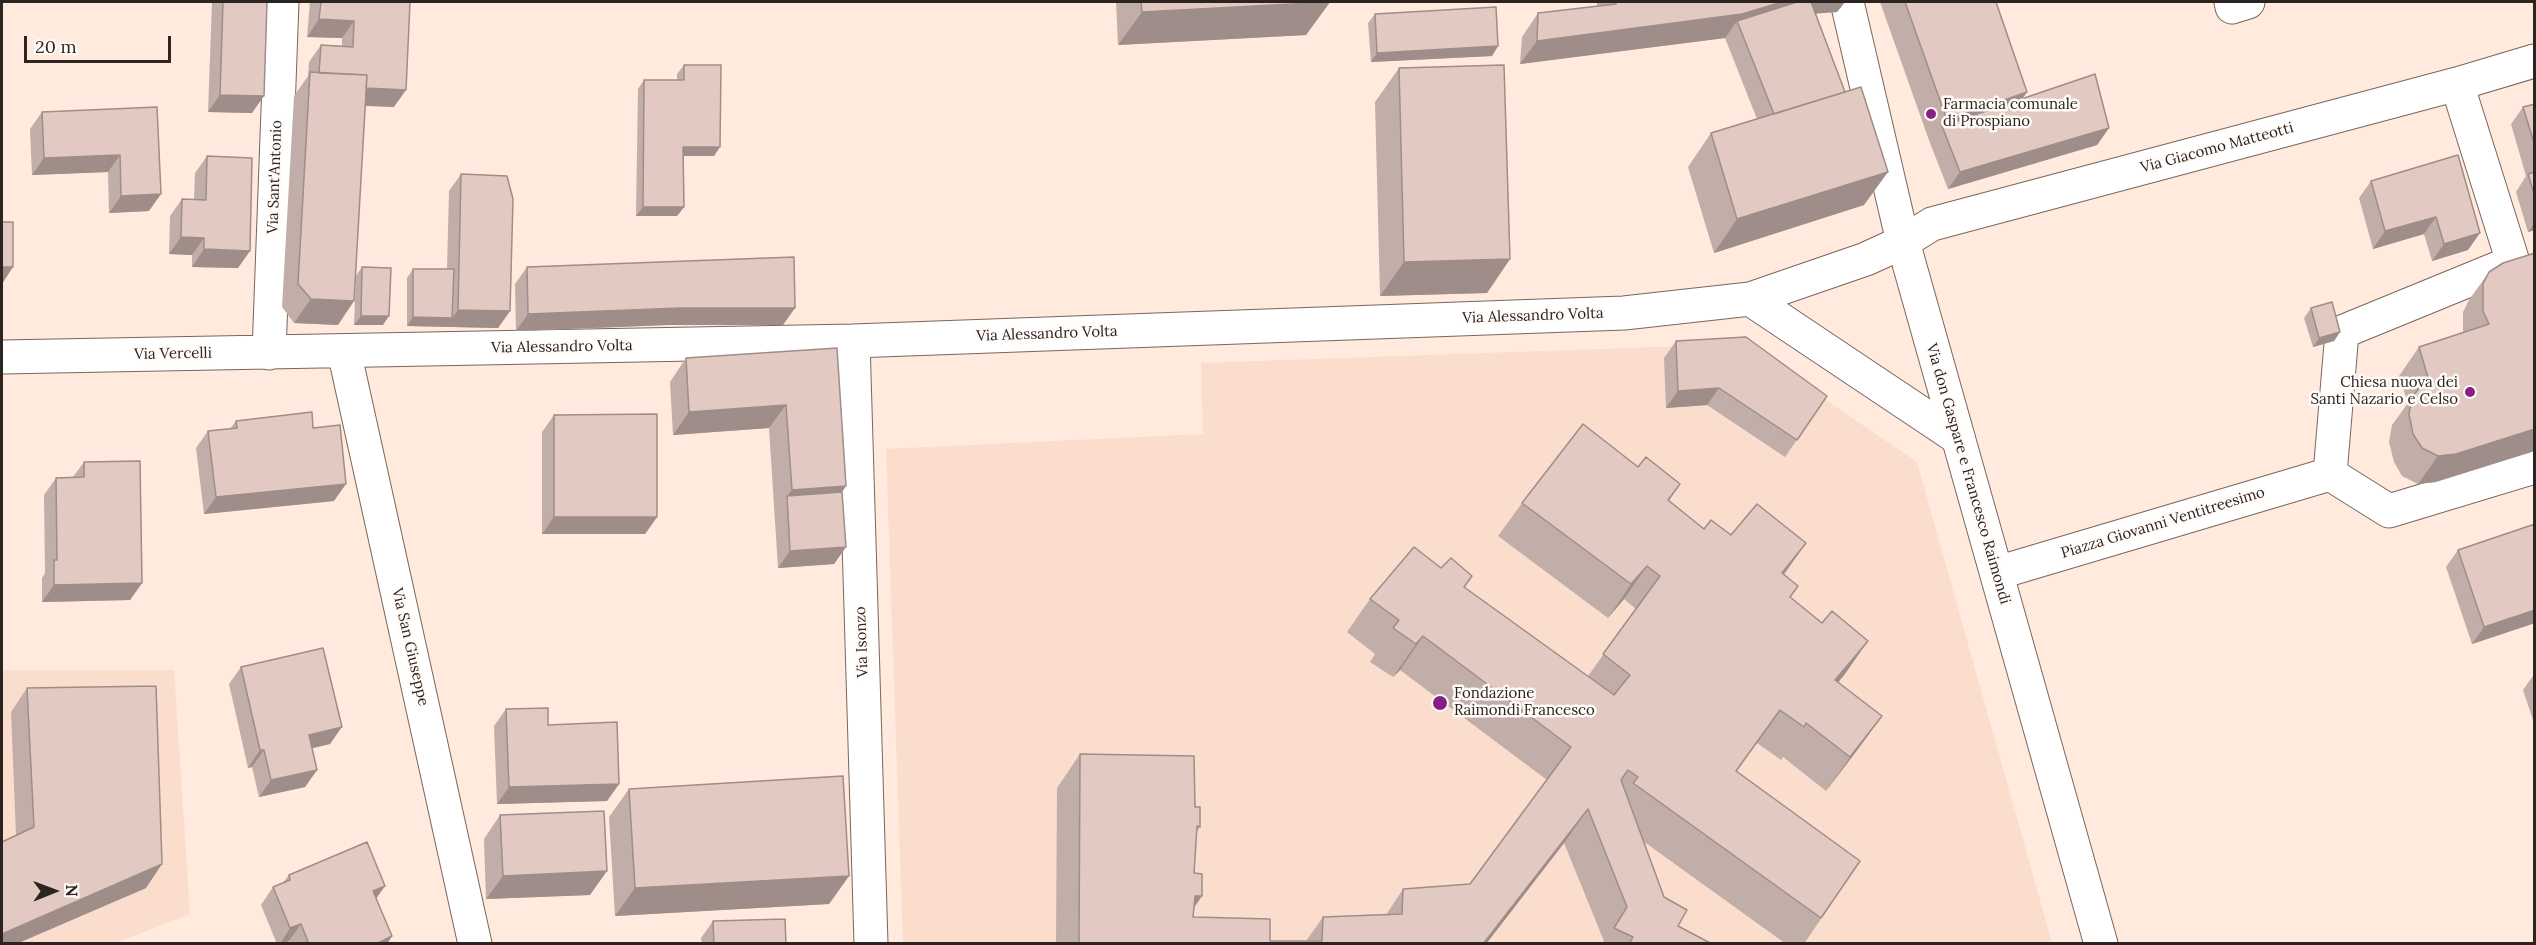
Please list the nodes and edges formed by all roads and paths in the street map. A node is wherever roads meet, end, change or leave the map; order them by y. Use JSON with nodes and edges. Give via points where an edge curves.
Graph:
{"nodes":[{"id":1,"x":282,"y":2,"type":"edge"},
{"id":2,"x":1847,"y":2,"type":"edge"},
{"id":3,"x":2231,"y":2,"type":"edge"},
{"id":4,"x":2248,"y":2,"type":"edge"},
{"id":5,"x":2535,"y":61,"type":"edge"},
{"id":6,"x":2457,"y":84,"type":"junction"},
{"id":7,"x":1903,"y":242,"type":"junction"},
{"id":8,"x":1750,"y":298,"type":"junction"},
{"id":9,"x":853,"y":341,"type":"junction"},
{"id":10,"x":344,"y":351,"type":"junction"},
{"id":11,"x":269,"y":352,"type":"junction"},
{"id":12,"x":2,"y":357,"type":"edge"},
{"id":13,"x":1958,"y":438,"type":"junction"},
{"id":14,"x":2535,"y":467,"type":"edge"},
{"id":15,"x":2330,"y":474,"type":"junction"},
{"id":16,"x":1997,"y":573,"type":"junction"},
{"id":17,"x":476,"y":944,"type":"edge"},
{"id":18,"x":872,"y":944,"type":"edge"},
{"id":19,"x":2101,"y":944,"type":"edge"}],
"edges":[{"from":1,"to":11,"type":"street","name":"Via Sant'Antonio"},
{"from":2,"to":7,"type":"street","name":"Via don Gaspare e Francesco Raimondi"},
{"from":3,"to":4,"type":"street","via":[[2232,7]]},
{"from":5,"to":6,"type":"street","name":"Via Giacomo Matteotti"},
{"from":6,"to":7,"type":"street","name":"Via Giacomo Matteotti","via":[[1932,224]]},
{"from":6,"to":15,"type":"street","via":[[2513,262],[2342,332]]},
{"from":7,"to":8,"type":"street","name":"Via Alessandro Volta","via":[[1866,259]]},
{"from":7,"to":13,"type":"street","name":"Via don Gaspare e Francesco Raimondi"},
{"from":8,"to":9,"type":"street","name":"Via Alessandro Volta","via":[[1624,313]]},
{"from":8,"to":13,"type":"street"},
{"from":9,"to":10,"type":"street","name":"Via Alessandro Volta"},
{"from":9,"to":18,"type":"street","name":"Via Isonzo"},
{"from":10,"to":11,"type":"street","name":"Via Vercelli"},
{"from":10,"to":17,"type":"street","name":"Via San Giuseppe"},
{"from":11,"to":12,"type":"street","name":"Via Vercelli"},
{"from":13,"to":16,"type":"street","name":"Via don Gaspare e Francesco Raimondi"},
{"from":14,"to":15,"type":"street","via":[[2390,511]]},
{"from":15,"to":16,"type":"street","name":"Piazza Giovanni Ventitreesimo"},
{"from":16,"to":19,"type":"street","name":"Via don Gaspare e Francesco Raimondi"}]}
